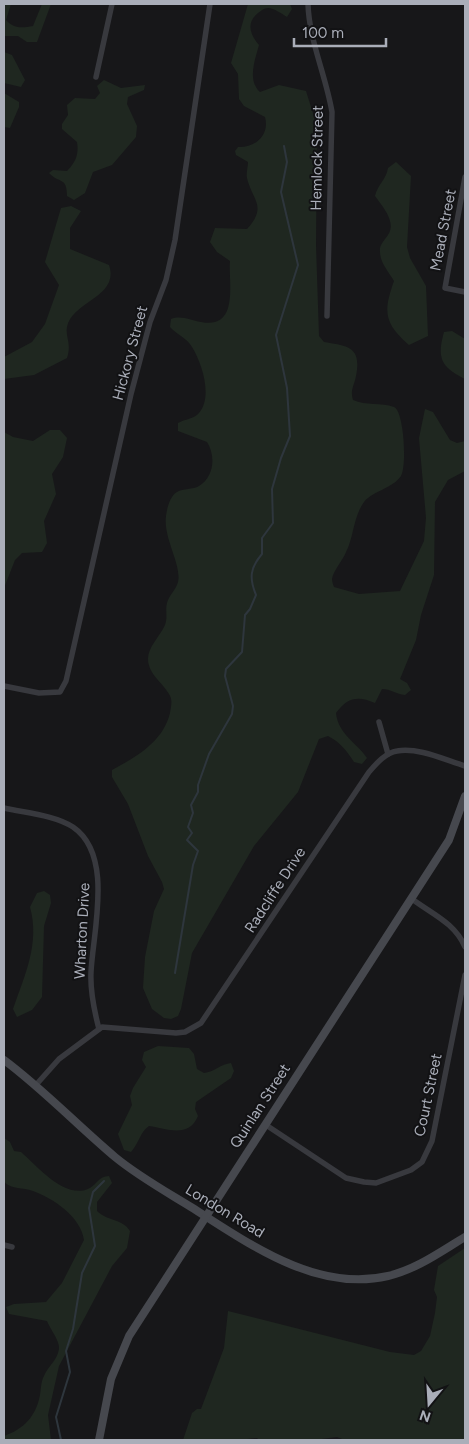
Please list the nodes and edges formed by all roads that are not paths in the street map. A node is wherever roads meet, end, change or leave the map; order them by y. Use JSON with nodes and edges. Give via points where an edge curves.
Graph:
{"nodes":[{"id":1,"x":112,"y":4,"type":"edge"},
{"id":2,"x":210,"y":4,"type":"edge"},
{"id":3,"x":308,"y":4,"type":"edge"},
{"id":4,"x":96,"y":77,"type":"dead end"},
{"id":5,"x":465,"y":177,"type":"edge"},
{"id":6,"x":465,"y":292,"type":"edge"},
{"id":7,"x":326,"y":316,"type":"dead end"},
{"id":8,"x":4,"y":686,"type":"edge"},
{"id":9,"x":379,"y":722,"type":"dead end"},
{"id":10,"x":388,"y":754,"type":"junction"},
{"id":11,"x":465,"y":766,"type":"edge"},
{"id":12,"x":465,"y":796,"type":"edge"},
{"id":13,"x":4,"y":808,"type":"edge"},
{"id":14,"x":412,"y":898,"type":"junction"},
{"id":15,"x":465,"y":947,"type":"edge"},
{"id":16,"x":465,"y":975,"type":"edge"},
{"id":17,"x":99,"y":1029,"type":"junction"},
{"id":18,"x":4,"y":1060,"type":"edge"},
{"id":19,"x":35,"y":1086,"type":"junction"},
{"id":20,"x":266,"y":1124,"type":"junction"},
{"id":21,"x":206,"y":1216,"type":"junction"},
{"id":22,"x":465,"y":1237,"type":"edge"},
{"id":23,"x":4,"y":1245,"type":"edge"},
{"id":24,"x":12,"y":1247,"type":"dead end"},
{"id":25,"x":99,"y":1440,"type":"edge"}],
"edges":[{"from":1,"to":4,"type":"street"},
{"from":2,"to":8,"type":"street","name":"Hickory Street","via":[[175,240],[129,400],[66,681],[60,692],[46,694]]},
{"from":3,"to":7,"type":"street","name":"Hemlock Street","via":[[332,112]]},
{"from":5,"to":6,"type":"street","name":"Mead Street","via":[[445,288]]},
{"from":9,"to":10,"type":"street"},
{"from":10,"to":11,"type":"street","via":[[413,752]]},
{"from":10,"to":17,"type":"street","name":"Radcliffe Drive","via":[[368,772],[201,1023],[176,1033]]},
{"from":12,"to":14,"type":"street","name":"Quinlan Street","via":[[449,840]]},
{"from":13,"to":17,"type":"street","name":"Wharton Drive","via":[[62,821],[82,835],[92,850],[98,870],[92,995]]},
{"from":14,"to":15,"type":"street","via":[[450,924]]},
{"from":14,"to":20,"type":"street","name":"Quinlan Street"},
{"from":16,"to":20,"type":"street","name":"Court Street","via":[[432,1141],[422,1162],[411,1170],[376,1183],[346,1178]]},
{"from":17,"to":19,"type":"street","via":[[59,1059]]},
{"from":18,"to":19,"type":"street","name":"London Road"},
{"from":19,"to":21,"type":"street","name":"London Road","via":[[117,1158]]},
{"from":20,"to":21,"type":"street","name":"Quinlan Street"},
{"from":21,"to":22,"type":"street","name":"London Road","via":[[287,1263],[330,1277],[387,1276],[419,1266]]},
{"from":21,"to":25,"type":"street","name":"Quinlan Street","via":[[122,1350],[111,1379]]},
{"from":23,"to":24,"type":"street"}]}
